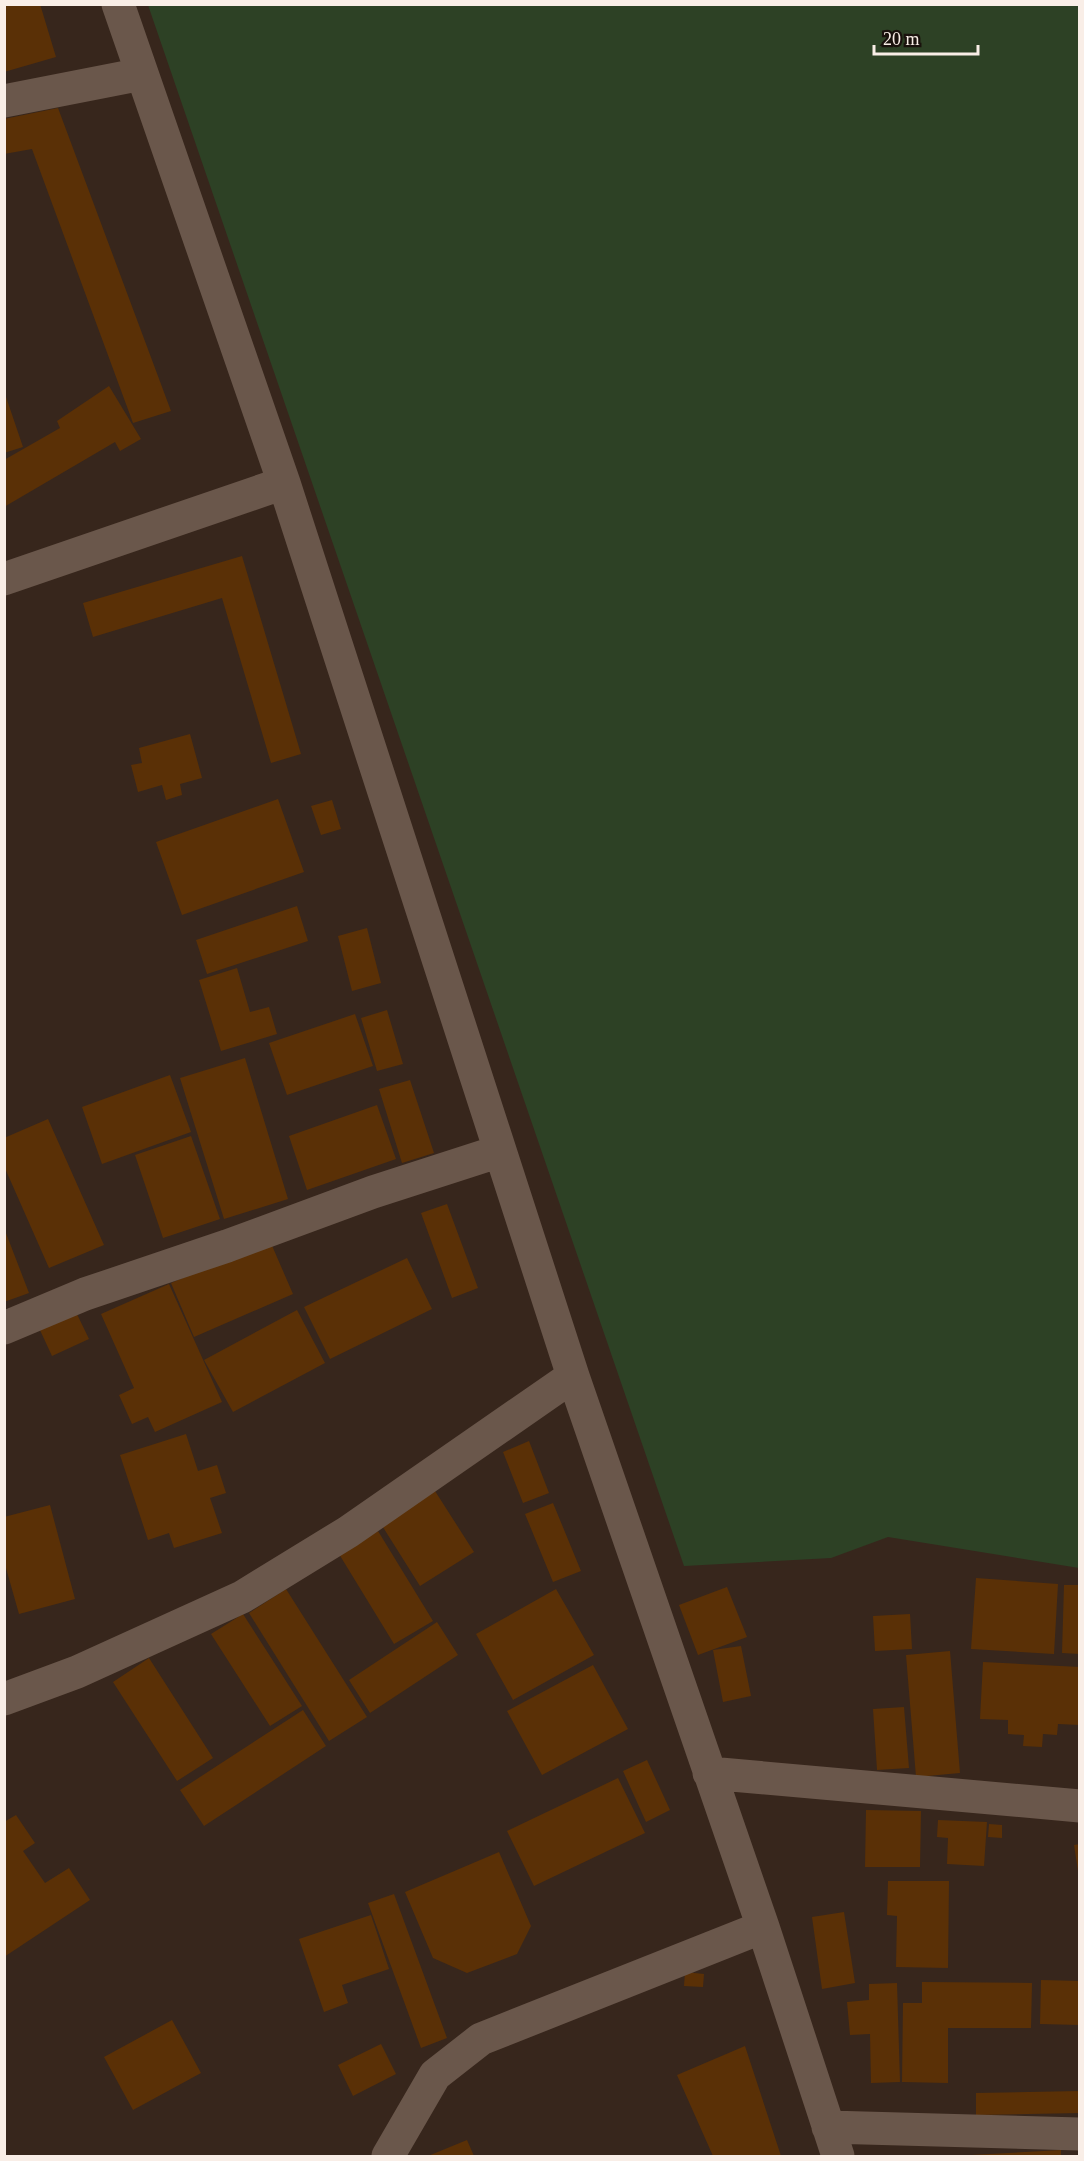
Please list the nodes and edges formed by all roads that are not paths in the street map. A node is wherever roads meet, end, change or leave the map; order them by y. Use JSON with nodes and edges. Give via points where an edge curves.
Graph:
{"nodes":[{"id":1,"x":118,"y":4,"type":"edge"},
{"id":2,"x":142,"y":74,"type":"junction"},
{"id":3,"x":4,"y":101,"type":"edge"},
{"id":4,"x":284,"y":483,"type":"junction"},
{"id":5,"x":4,"y":579,"type":"edge"},
{"id":6,"x":500,"y":1151,"type":"junction"},
{"id":7,"x":4,"y":1328,"type":"edge"},
{"id":8,"x":573,"y":1376,"type":"junction"},
{"id":9,"x":4,"y":1699,"type":"edge"},
{"id":10,"x":709,"y":1773,"type":"junction"},
{"id":11,"x":1080,"y":1806,"type":"edge"},
{"id":12,"x":763,"y":1927,"type":"junction"},
{"id":13,"x":1080,"y":2134,"type":"edge"},
{"id":14,"x":833,"y":2142,"type":"edge"},
{"id":15,"x":388,"y":2157,"type":"edge"}],
"edges":[{"from":1,"to":2,"type":"street"},
{"from":2,"to":3,"type":"street"},
{"from":2,"to":4,"type":"street"},
{"from":4,"to":5,"type":"street"},
{"from":4,"to":6,"type":"street"},
{"from":6,"to":7,"type":"street","via":[[86,1294]]},
{"from":6,"to":8,"type":"street"},
{"from":8,"to":9,"type":"street","via":[[348,1533],[242,1598],[77,1672]]},
{"from":8,"to":10,"type":"street"},
{"from":10,"to":11,"type":"street"},
{"from":10,"to":12,"type":"street"},
{"from":12,"to":14,"type":"street"},
{"from":12,"to":15,"type":"street","via":[[481,2039],[435,2075]]},
{"from":13,"to":14,"type":"street"}]}
